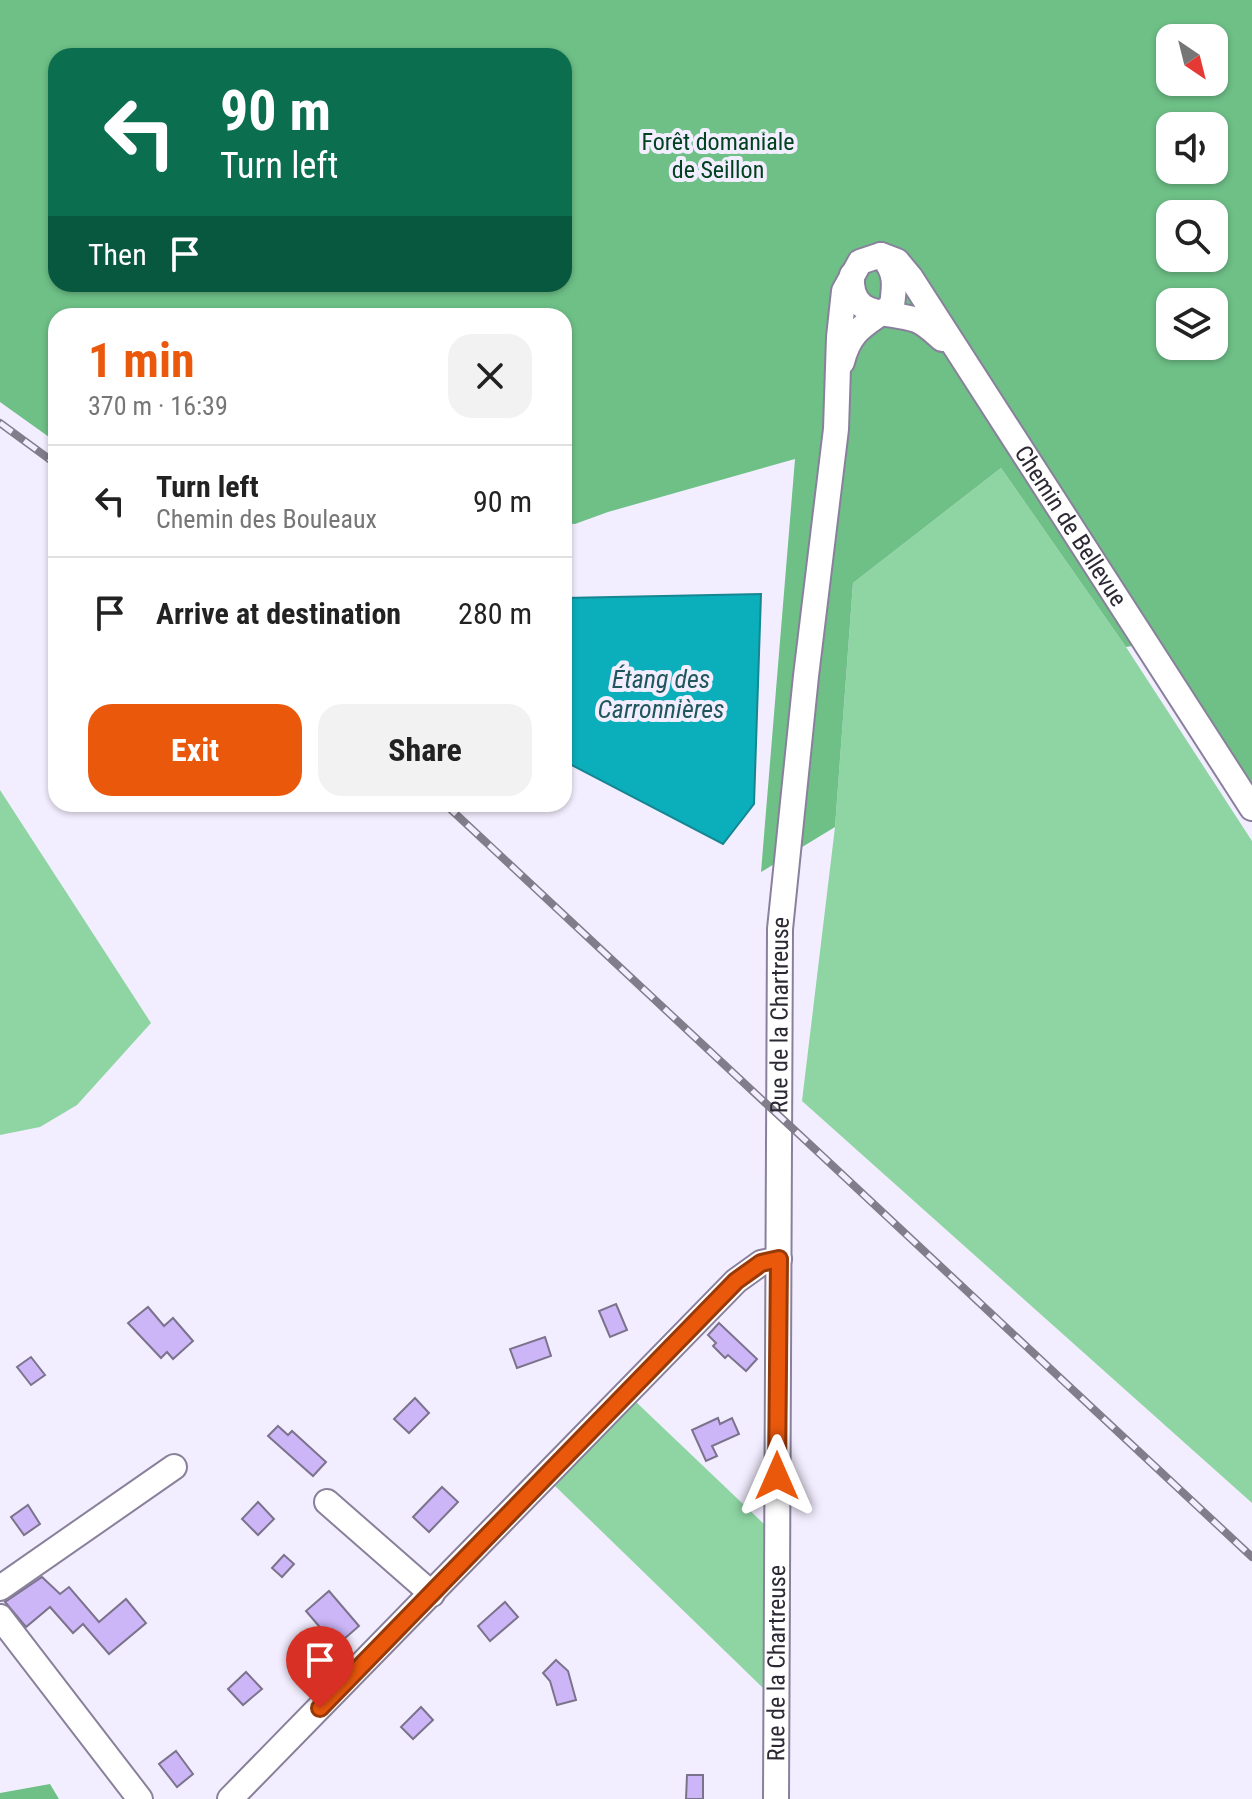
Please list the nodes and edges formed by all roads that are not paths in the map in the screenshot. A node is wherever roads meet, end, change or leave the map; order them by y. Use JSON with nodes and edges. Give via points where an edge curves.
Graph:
{"nodes":[{"id":1,"x":881,"y":255,"type":"junction"},
{"id":2,"x":852,"y":275,"type":"junction"},
{"id":3,"x":880,"y":315,"type":"junction"},
{"id":4,"x":970,"y":370,"type":"junction"},
{"id":5,"x":838,"y":378,"type":"junction"},
{"id":6,"x":1252,"y":808,"type":"edge"},
{"id":7,"x":779,"y":1259,"type":"junction"},
{"id":8,"x":174,"y":1467,"type":"dead end"},
{"id":9,"x":327,"y":1502,"type":"dead end"},
{"id":10,"x":0,"y":1588,"type":"edge"},
{"id":11,"x":432,"y":1594,"type":"junction"},
{"id":12,"x":0,"y":1617,"type":"edge"},
{"id":13,"x":140,"y":1799,"type":"edge"},
{"id":14,"x":230,"y":1799,"type":"edge"},
{"id":15,"x":776,"y":1799,"type":"edge"}],
"edges":[{"from":1,"to":2,"type":"street","via":[[860,262]]},
{"from":1,"to":3,"type":"street","via":[[896,283],[892,305]]},
{"from":1,"to":4,"type":"street","name":"Chemin de Bellevue","via":[[897,261],[911,278]]},
{"from":2,"to":3,"type":"street","via":[[851,288],[866,310]]},
{"from":2,"to":5,"type":"street","name":"Rue de la Chartreuse","via":[[844,291]]},
{"from":3,"to":4,"type":"street","via":[[920,321]]},
{"from":3,"to":5,"type":"street","via":[[854,334]]},
{"from":4,"to":6,"type":"street","name":"Chemin de Bellevue"},
{"from":5,"to":7,"type":"street","name":"Rue de la Chartreuse","via":[[780,929]]},
{"from":7,"to":11,"type":"street","via":[[761,1263],[736,1281]]},
{"from":7,"to":15,"type":"street","name":"Rue de la Chartreuse"},
{"from":8,"to":10,"type":"street"},
{"from":9,"to":11,"type":"street"},
{"from":11,"to":14,"type":"street"},
{"from":12,"to":13,"type":"street"}]}
